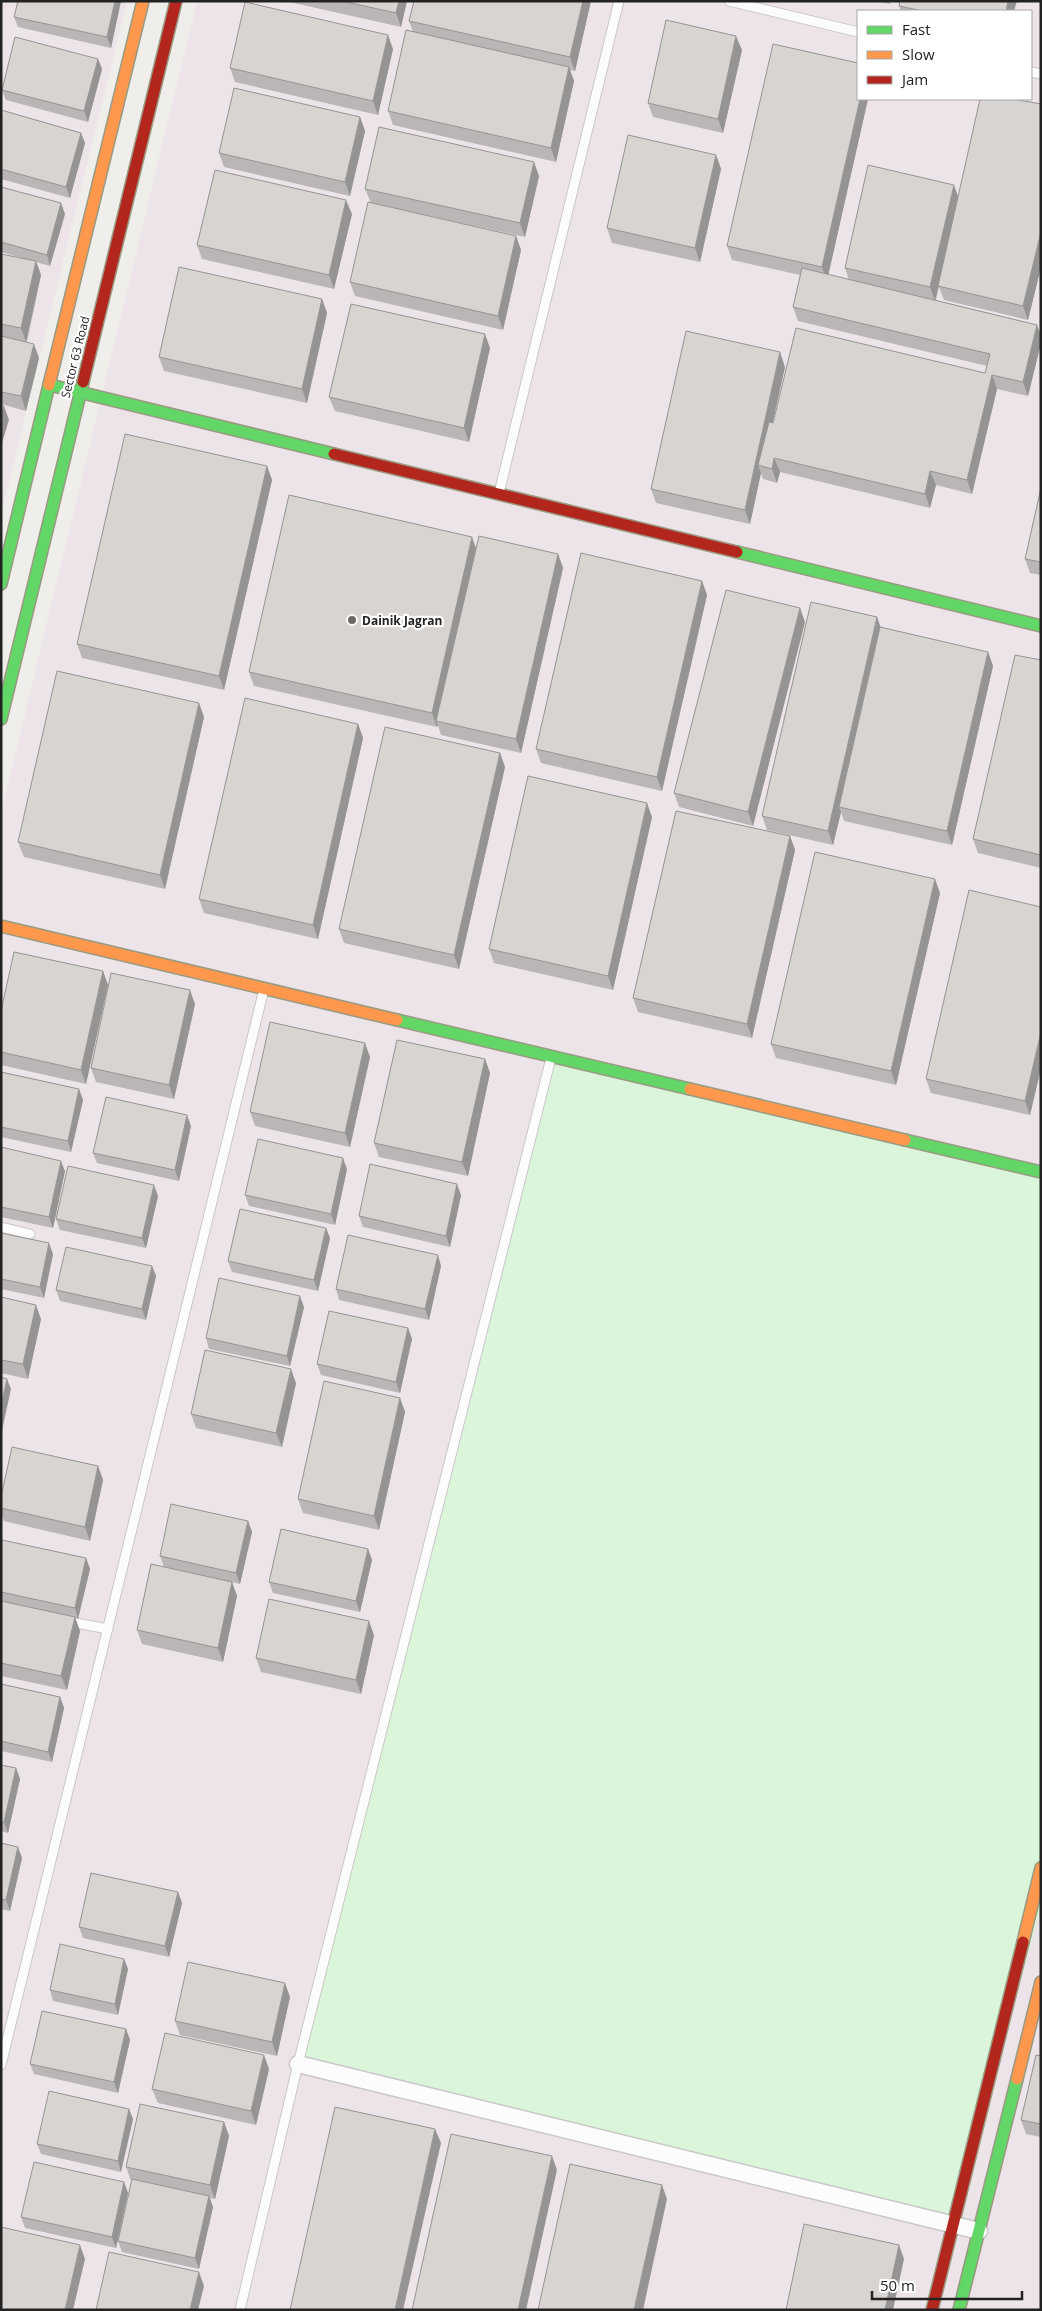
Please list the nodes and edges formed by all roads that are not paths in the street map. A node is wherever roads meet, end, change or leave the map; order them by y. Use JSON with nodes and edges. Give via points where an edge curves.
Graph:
{"nodes":[{"id":1,"x":143,"y":1,"type":"edge"},
{"id":2,"x":176,"y":1,"type":"edge"},
{"id":3,"x":620,"y":1,"type":"edge"},
{"id":4,"x":729,"y":1,"type":"edge"},
{"id":5,"x":857,"y":32,"type":"edge"},
{"id":6,"x":50,"y":385,"type":"junction"},
{"id":7,"x":81,"y":392,"type":"junction"},
{"id":8,"x":499,"y":493,"type":"junction"},
{"id":9,"x":1,"y":584,"type":"edge"},
{"id":10,"x":1041,"y":626,"type":"edge"},
{"id":11,"x":1,"y":719,"type":"edge"},
{"id":12,"x":1,"y":926,"type":"edge"},
{"id":13,"x":265,"y":987,"type":"junction"},
{"id":14,"x":552,"y":1055,"type":"junction"},
{"id":15,"x":1041,"y":1172,"type":"edge"},
{"id":16,"x":1,"y":1227,"type":"edge"},
{"id":17,"x":30,"y":1234,"type":"dead end"},
{"id":18,"x":54,"y":1619,"type":"edge"},
{"id":19,"x":108,"y":1629,"type":"junction"},
{"id":20,"x":1041,"y":1868,"type":"edge"},
{"id":21,"x":1041,"y":1982,"type":"edge"},
{"id":22,"x":298,"y":2064,"type":"junction"},
{"id":23,"x":1,"y":2065,"type":"edge"},
{"id":24,"x":953,"y":2224,"type":"junction"},
{"id":25,"x":979,"y":2231,"type":"junction"},
{"id":26,"x":240,"y":2310,"type":"edge"},
{"id":27,"x":932,"y":2310,"type":"edge"},
{"id":28,"x":959,"y":2310,"type":"edge"}],
"edges":[{"from":1,"to":6,"type":"street","name":"Sector 63 Road"},
{"from":2,"to":7,"type":"street","name":"Sector 63 Road"},
{"from":3,"to":8,"type":"lane"},
{"from":4,"to":5,"type":"lane"},
{"from":6,"to":7,"type":"street"},
{"from":6,"to":9,"type":"street","name":"Sector 63 Road"},
{"from":7,"to":8,"type":"street"},
{"from":7,"to":11,"type":"street","name":"Sector 63 Road"},
{"from":8,"to":10,"type":"street"},
{"from":12,"to":13,"type":"street"},
{"from":13,"to":14,"type":"street"},
{"from":13,"to":19,"type":"lane"},
{"from":14,"to":15,"type":"street"},
{"from":14,"to":22,"type":"lane"},
{"from":16,"to":17,"type":"lane"},
{"from":18,"to":19,"type":"lane"},
{"from":19,"to":23,"type":"lane"},
{"from":20,"to":24,"type":"street","via":[[1029,1931]]},
{"from":21,"to":25,"type":"street"},
{"from":22,"to":24,"type":"street"},
{"from":22,"to":26,"type":"lane"},
{"from":24,"to":25,"type":"street"},
{"from":24,"to":27,"type":"street"},
{"from":25,"to":28,"type":"street"}]}
